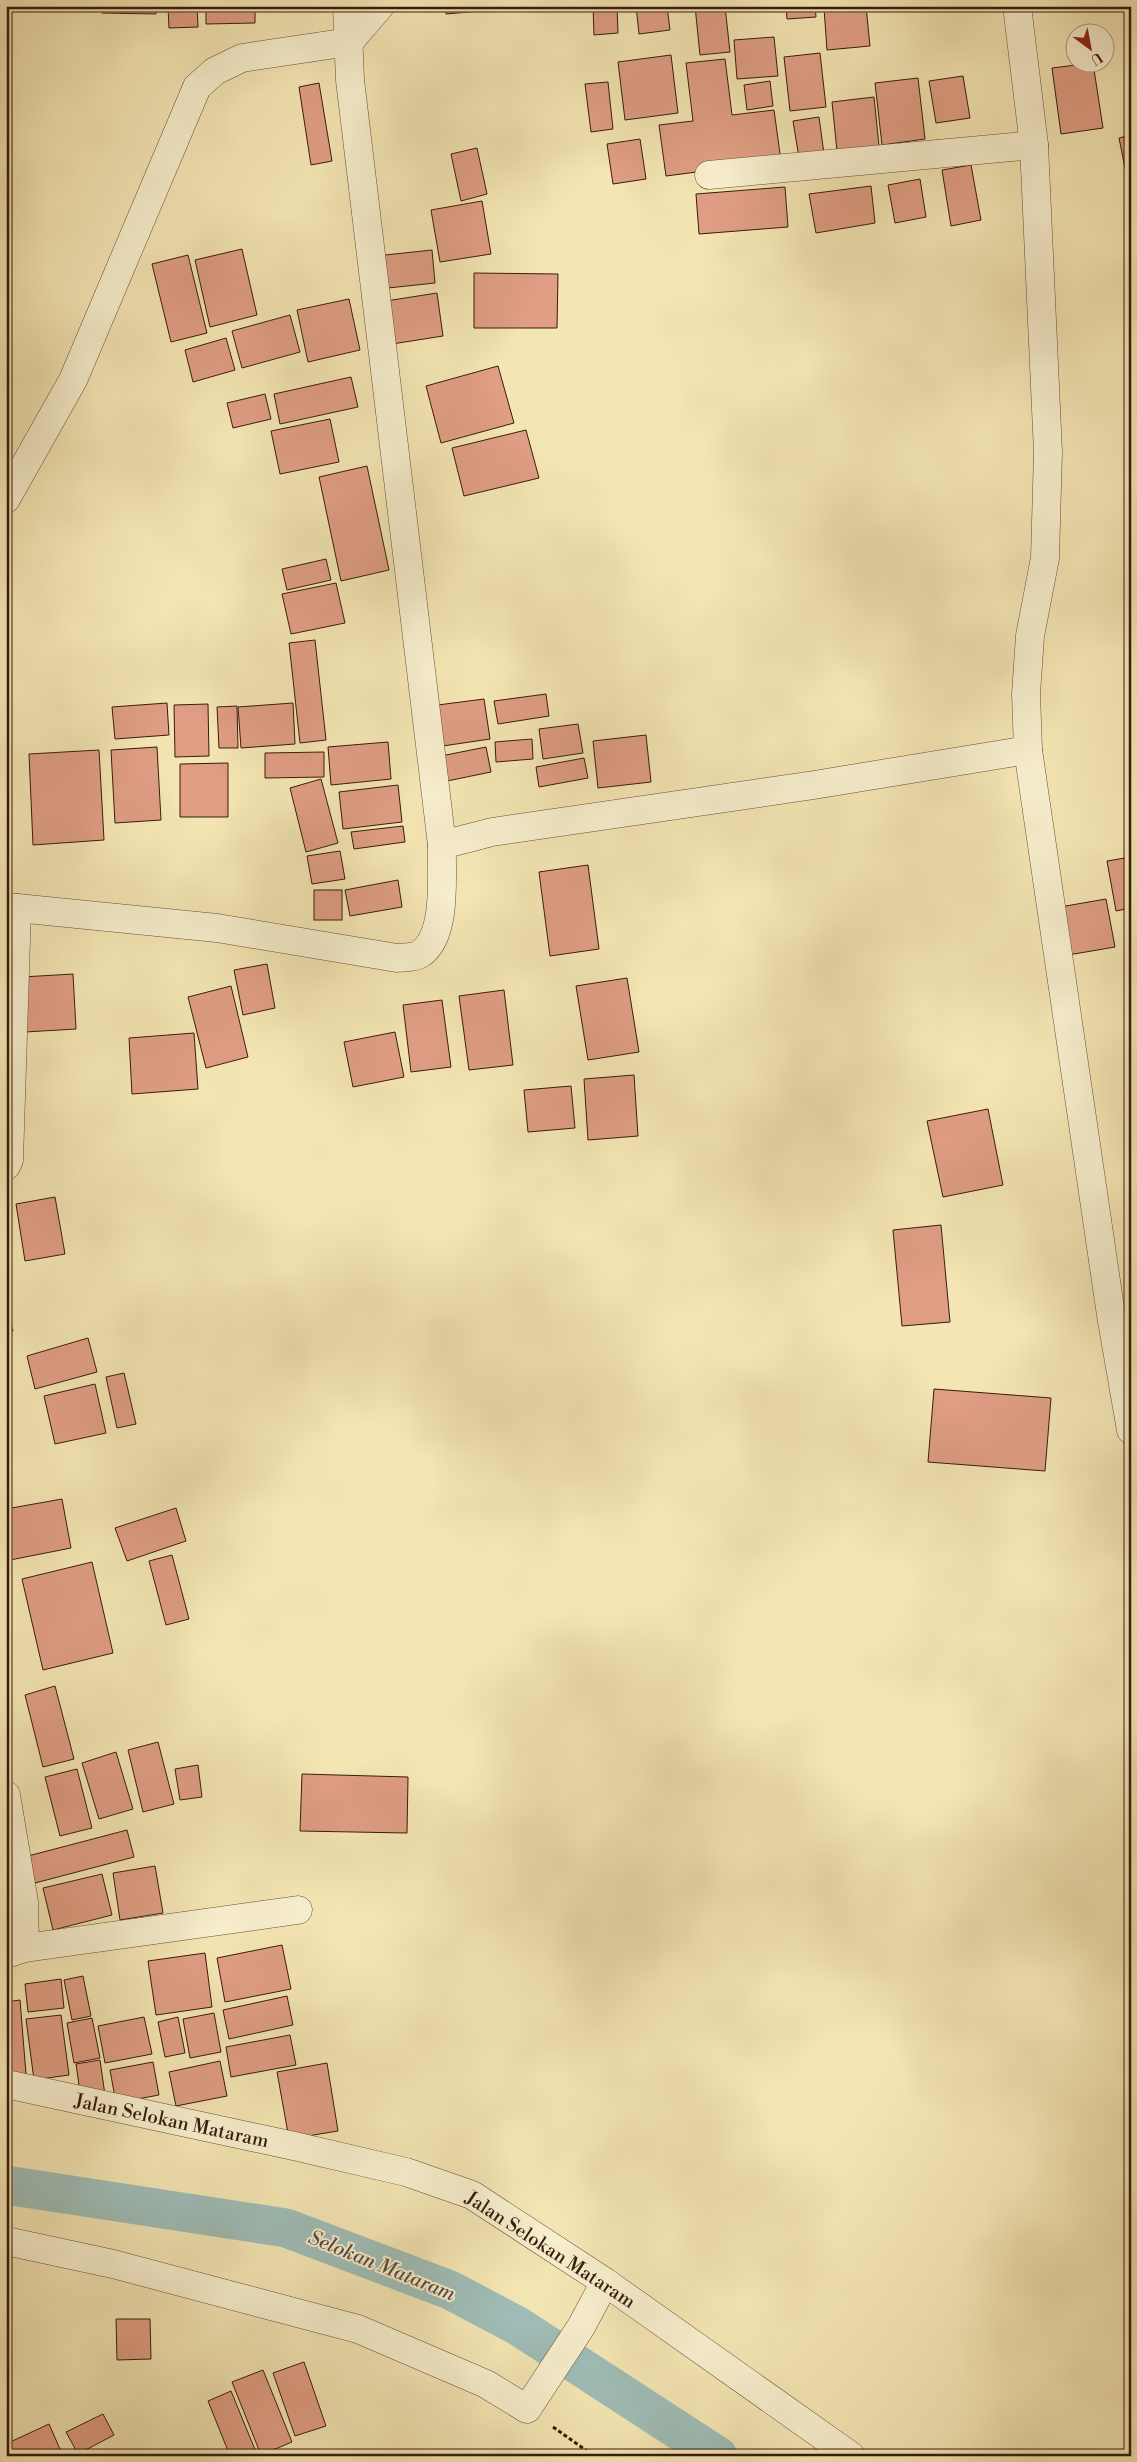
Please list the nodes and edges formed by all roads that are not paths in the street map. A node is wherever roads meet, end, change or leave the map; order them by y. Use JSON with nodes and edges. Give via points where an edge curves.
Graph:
{"nodes":[{"id":1,"x":347,"y":6,"type":"edge"},
{"id":2,"x":380,"y":6,"type":"edge"},
{"id":3,"x":1017,"y":6,"type":"edge"},
{"id":4,"x":350,"y":42,"type":"junction"},
{"id":5,"x":1034,"y":145,"type":"junction"},
{"id":6,"x":709,"y":175,"type":"dead end"},
{"id":7,"x":6,"y":499,"type":"edge"},
{"id":8,"x":1028,"y":750,"type":"junction"},
{"id":9,"x":442,"y":845,"type":"junction"},
{"id":10,"x":12,"y":908,"type":"edge"},
{"id":11,"x":6,"y":1166,"type":"edge"},
{"id":12,"x":1131,"y":1430,"type":"edge"},
{"id":13,"x":6,"y":1795,"type":"edge"},
{"id":14,"x":298,"y":1910,"type":"dead end"},
{"id":15,"x":16,"y":1951,"type":"edge"},
{"id":16,"x":6,"y":2084,"type":"edge"},
{"id":17,"x":6,"y":2242,"type":"edge"},
{"id":18,"x":605,"y":2282,"type":"junction"},
{"id":19,"x":851,"y":2456,"type":"edge"}],
"edges":[{"from":1,"to":4,"type":"street"},
{"from":2,"to":4,"type":"street"},
{"from":3,"to":5,"type":"street"},
{"from":4,"to":7,"type":"street","via":[[242,58],[214,71],[197,87],[73,380]]},
{"from":4,"to":9,"type":"street","via":[[351,90]]},
{"from":5,"to":6,"type":"street"},
{"from":5,"to":8,"type":"street","via":[[1048,452],[1045,558],[1028,656]]},
{"from":8,"to":9,"type":"street","via":[[814,786],[492,832]]},
{"from":8,"to":12,"type":"street","via":[[1109,1306]]},
{"from":9,"to":10,"type":"street","via":[[439,923],[432,943],[419,955],[397,958],[217,928]]},
{"from":10,"to":11,"type":"street"},
{"from":13,"to":15,"type":"street","via":[[24,1902]]},
{"from":14,"to":15,"type":"street"},
{"from":16,"to":18,"type":"street","name":"Jalan Selokan Mataram","via":[[406,2172],[472,2195]]},
{"from":17,"to":18,"type":"street","via":[[113,2264],[358,2329],[486,2384],[533,2400],[581,2327]]},
{"from":18,"to":19,"type":"street","name":"Jalan Selokan Mataram"}]}
